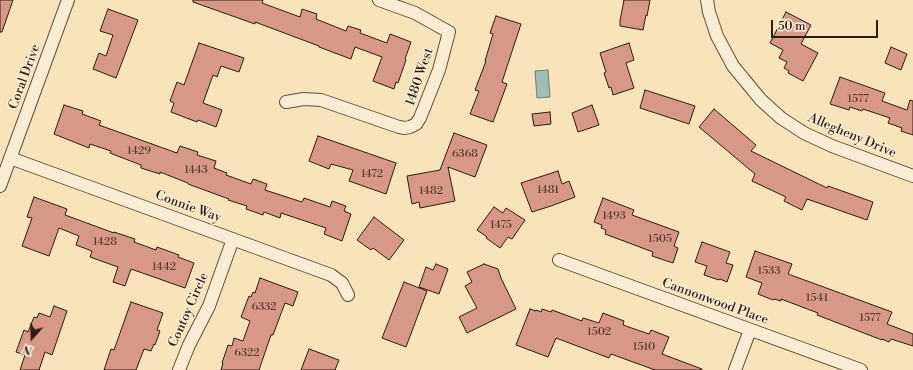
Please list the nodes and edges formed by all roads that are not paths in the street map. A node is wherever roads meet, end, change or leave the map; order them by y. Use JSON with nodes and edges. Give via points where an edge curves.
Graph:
{"nodes":[{"id":1,"x":68,"y":0,"type":"edge"},
{"id":2,"x":379,"y":0,"type":"edge"},
{"id":3,"x":707,"y":0,"type":"edge"},
{"id":4,"x":286,"y":102,"type":"dead end"},
{"id":5,"x":10,"y":158,"type":"junction"},
{"id":6,"x":913,"y":176,"type":"edge"},
{"id":7,"x":0,"y":186,"type":"edge"},
{"id":8,"x":233,"y":238,"type":"junction"},
{"id":9,"x":559,"y":260,"type":"dead end"},
{"id":10,"x":348,"y":295,"type":"dead end"},
{"id":11,"x":750,"y":330,"type":"junction"},
{"id":12,"x":178,"y":370,"type":"edge"},
{"id":13,"x":735,"y":370,"type":"edge"},
{"id":14,"x":861,"y":370,"type":"edge"}],
"edges":[{"from":1,"to":5,"type":"street","name":"Coral Drive"},
{"from":2,"to":4,"type":"street","name":"1480 West","via":[[415,13],[449,32],[439,70],[416,124],[405,128],[399,127],[321,100]]},
{"from":3,"to":6,"type":"street","name":"Allegheny Drive","via":[[717,36],[733,66],[761,100],[781,118],[804,133],[832,146]]},
{"from":5,"to":7,"type":"street","name":"Coral Drive"},
{"from":5,"to":8,"type":"street","name":"Connie Way"},
{"from":8,"to":10,"type":"street","name":"Connie Way","via":[[331,275],[342,284]]},
{"from":8,"to":12,"type":"street","name":"Contoy Circle","via":[[209,306]]},
{"from":9,"to":11,"type":"street","name":"Cannonwood Place"},
{"from":11,"to":13,"type":"street"},
{"from":11,"to":14,"type":"street","name":"Cannonwood Place"}]}
